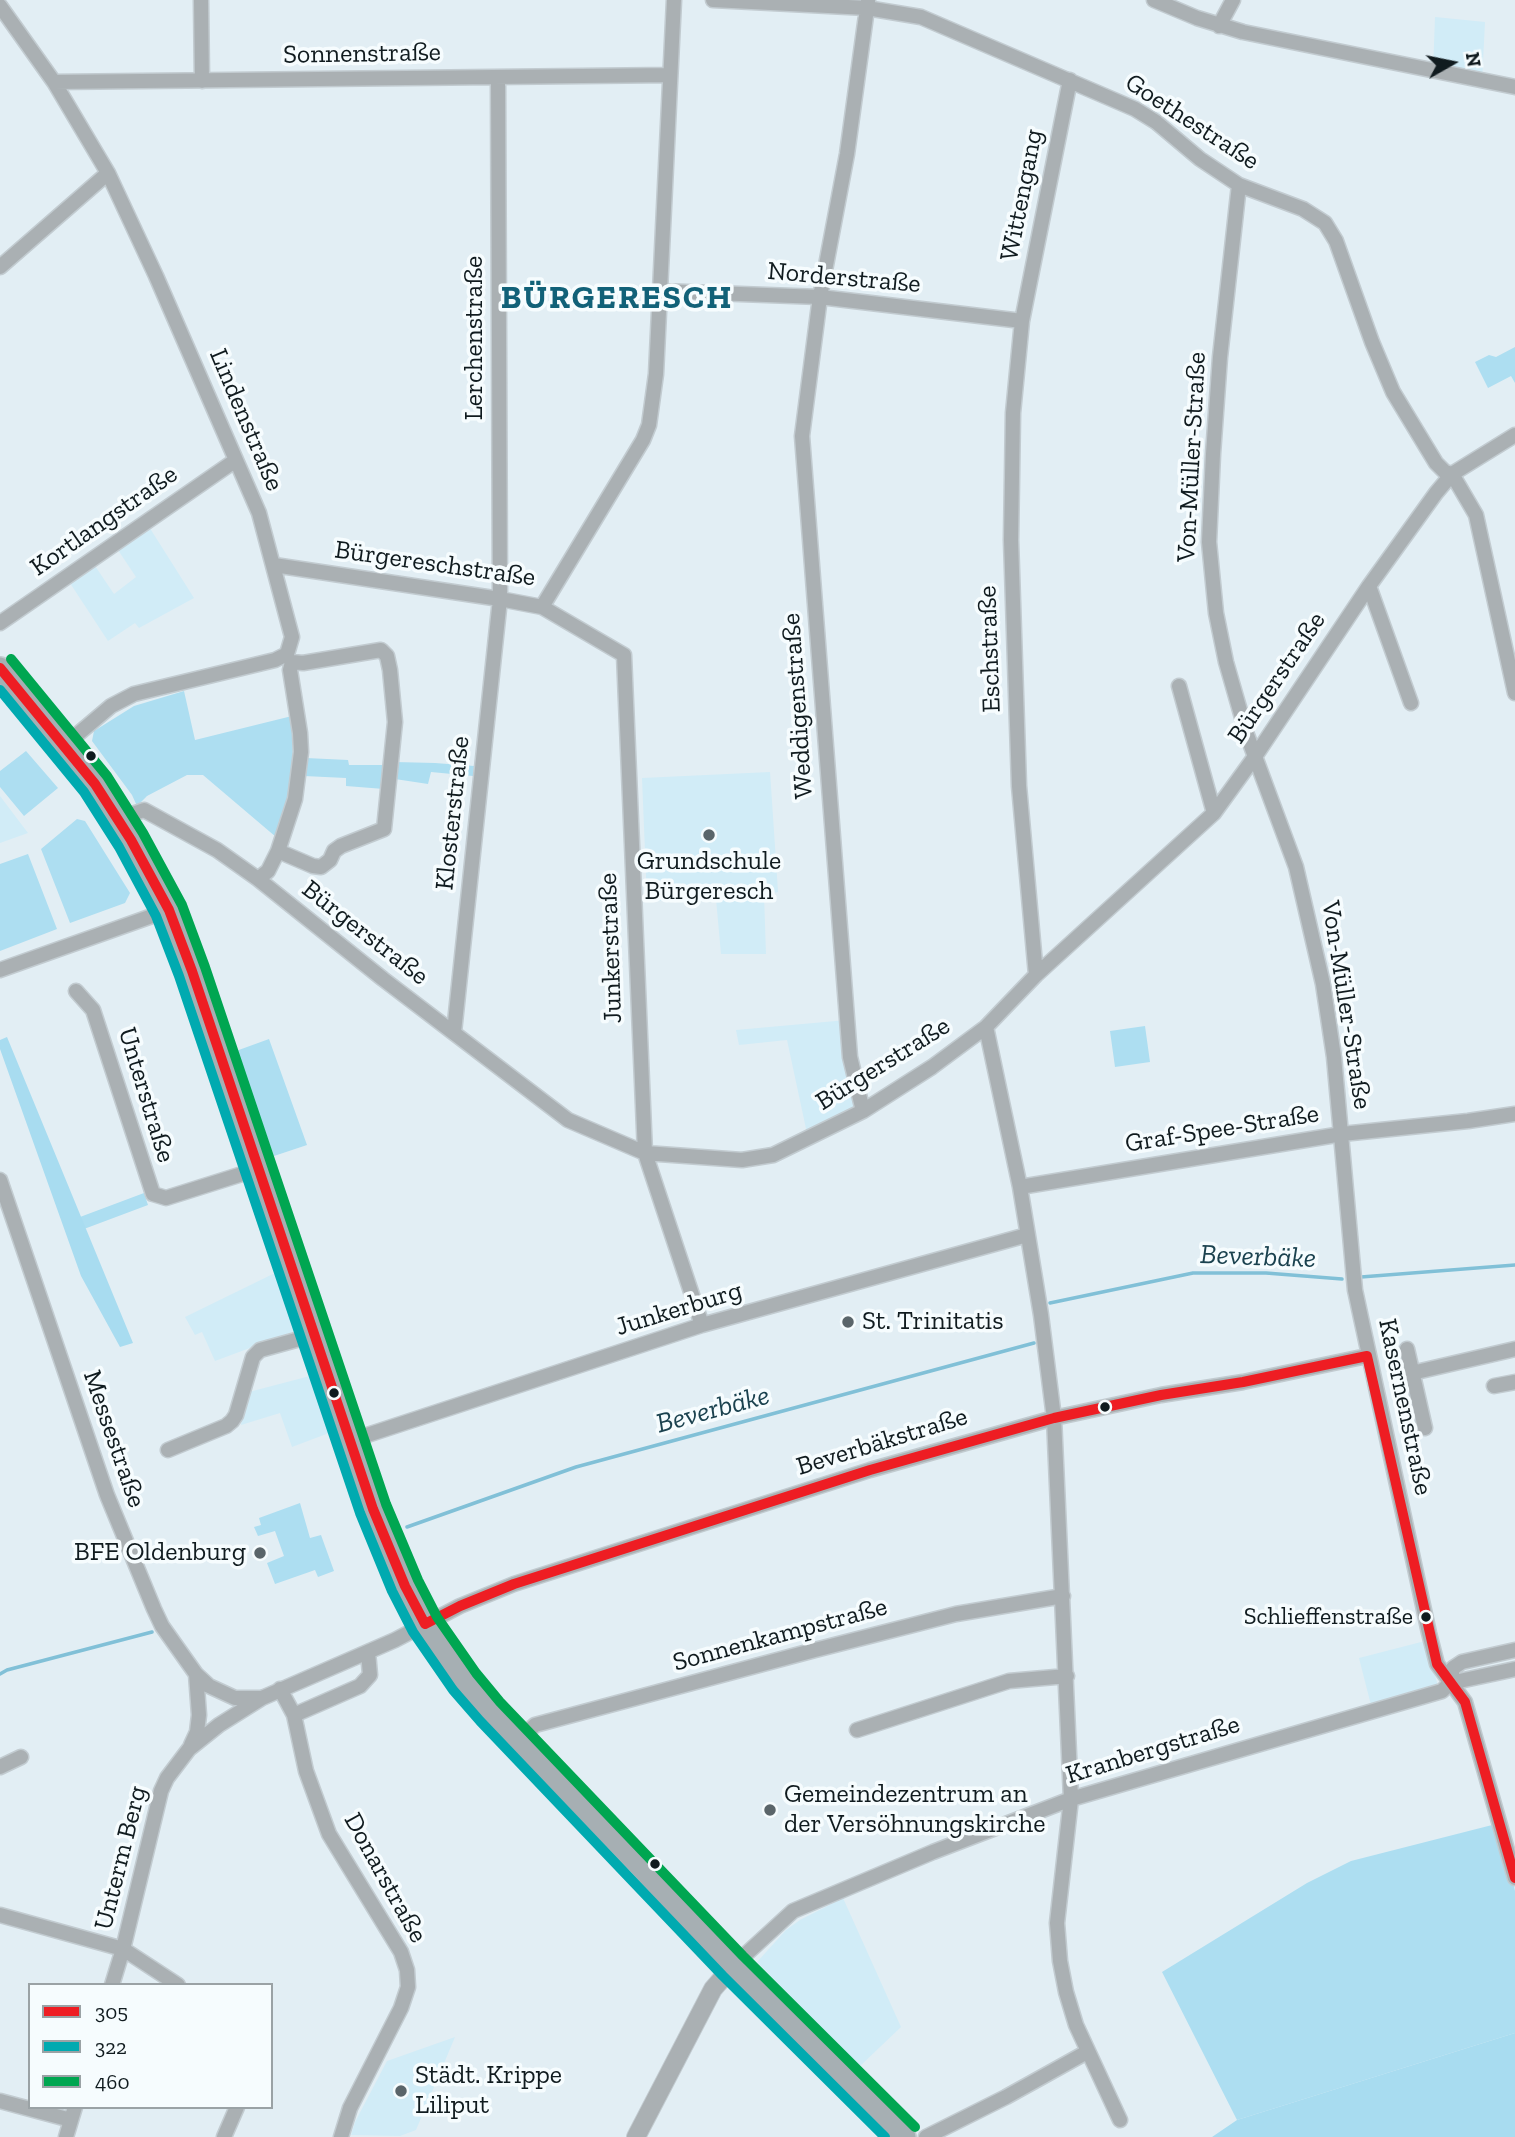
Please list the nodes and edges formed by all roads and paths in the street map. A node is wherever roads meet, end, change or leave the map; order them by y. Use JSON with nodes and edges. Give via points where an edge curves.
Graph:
{"nodes":[{"id":1,"x":201,"y":0,"type":"edge"},
{"id":2,"x":674,"y":0,"type":"edge"},
{"id":3,"x":713,"y":0,"type":"edge"},
{"id":4,"x":1154,"y":0,"type":"edge"},
{"id":5,"x":1233,"y":0,"type":"edge"},
{"id":6,"x":867,"y":4,"type":"edge"},
{"id":7,"x":0,"y":6,"type":"edge"},
{"id":8,"x":1219,"y":26,"type":"junction"},
{"id":9,"x":670,"y":75,"type":"junction"},
{"id":10,"x":498,"y":77,"type":"junction"},
{"id":11,"x":1070,"y":80,"type":"junction"},
{"id":12,"x":202,"y":81,"type":"junction"},
{"id":13,"x":54,"y":82,"type":"junction"},
{"id":14,"x":1515,"y":88,"type":"edge"},
{"id":15,"x":108,"y":173,"type":"junction"},
{"id":16,"x":1239,"y":186,"type":"junction"},
{"id":17,"x":0,"y":267,"type":"edge"},
{"id":18,"x":660,"y":291,"type":"junction"},
{"id":19,"x":820,"y":297,"type":"junction"},
{"id":20,"x":1022,"y":321,"type":"junction"},
{"id":21,"x":1515,"y":435,"type":"edge"},
{"id":22,"x":236,"y":460,"type":"junction"},
{"id":23,"x":1452,"y":474,"type":"junction"},
{"id":24,"x":274,"y":565,"type":"junction"},
{"id":25,"x":1369,"y":586,"type":"junction"},
{"id":26,"x":500,"y":599,"type":"junction"},
{"id":27,"x":541,"y":607,"type":"junction"},
{"id":28,"x":0,"y":623,"type":"edge"},
{"id":29,"x":290,"y":658,"type":"junction"},
{"id":30,"x":0,"y":668,"type":"edge"},
{"id":31,"x":1179,"y":686,"type":"dead end"},
{"id":32,"x":1515,"y":693,"type":"edge"},
{"id":33,"x":1411,"y":703,"type":"dead end"},
{"id":34,"x":65,"y":745,"type":"junction"},
{"id":35,"x":1255,"y":755,"type":"junction"},
{"id":36,"x":1214,"y":813,"type":"junction"},
{"id":37,"x":118,"y":819,"type":"junction"},
{"id":38,"x":278,"y":851,"type":"junction"},
{"id":39,"x":258,"y":879,"type":"junction"},
{"id":40,"x":169,"y":910,"type":"junction"},
{"id":41,"x":0,"y":970,"type":"edge"},
{"id":42,"x":1036,"y":975,"type":"junction"},
{"id":43,"x":76,"y":990,"type":"dead end"},
{"id":44,"x":986,"y":1027,"type":"junction"},
{"id":45,"x":454,"y":1032,"type":"junction"},
{"id":46,"x":863,"y":1111,"type":"junction"},
{"id":47,"x":1515,"y":1114,"type":"edge"},
{"id":48,"x":1342,"y":1134,"type":"junction"},
{"id":49,"x":645,"y":1153,"type":"junction"},
{"id":50,"x":258,"y":1169,"type":"junction"},
{"id":51,"x":0,"y":1180,"type":"edge"},
{"id":52,"x":1020,"y":1187,"type":"junction"},
{"id":53,"x":1027,"y":1235,"type":"junction"},
{"id":54,"x":702,"y":1325,"type":"junction"},
{"id":55,"x":314,"y":1335,"type":"junction"},
{"id":56,"x":1407,"y":1349,"type":"dead end"},
{"id":57,"x":1515,"y":1349,"type":"edge"},
{"id":58,"x":1367,"y":1356,"type":"junction"},
{"id":59,"x":1412,"y":1373,"type":"junction"},
{"id":60,"x":1515,"y":1382,"type":"edge"},
{"id":61,"x":1494,"y":1386,"type":"dead end"},
{"id":62,"x":1054,"y":1418,"type":"junction"},
{"id":63,"x":1425,"y":1429,"type":"dead end"},
{"id":64,"x":349,"y":1441,"type":"junction"},
{"id":65,"x":168,"y":1450,"type":"dead end"},
{"id":66,"x":1063,"y":1596,"type":"junction"},
{"id":67,"x":425,"y":1624,"type":"junction"},
{"id":68,"x":1515,"y":1650,"type":"edge"},
{"id":69,"x":368,"y":1652,"type":"junction"},
{"id":70,"x":1515,"y":1668,"type":"edge"},
{"id":71,"x":196,"y":1674,"type":"junction"},
{"id":72,"x":1067,"y":1676,"type":"junction"},
{"id":73,"x":1450,"y":1683,"type":"junction"},
{"id":74,"x":280,"y":1689,"type":"junction"},
{"id":75,"x":262,"y":1698,"type":"junction"},
{"id":76,"x":294,"y":1716,"type":"junction"},
{"id":77,"x":858,"y":1730,"type":"dead end"},
{"id":78,"x":517,"y":1741,"type":"junction"},
{"id":79,"x":189,"y":1749,"type":"junction"},
{"id":80,"x":22,"y":1757,"type":"dead end"},
{"id":81,"x":0,"y":1767,"type":"edge"},
{"id":82,"x":1071,"y":1799,"type":"junction"},
{"id":83,"x":1515,"y":1878,"type":"edge"},
{"id":84,"x":0,"y":1915,"type":"edge"},
{"id":85,"x":123,"y":1949,"type":"junction"},
{"id":86,"x":733,"y":1966,"type":"junction"},
{"id":87,"x":113,"y":1983,"type":"edge"},
{"id":88,"x":175,"y":1983,"type":"edge"},
{"id":89,"x":1087,"y":2052,"type":"junction"},
{"id":90,"x":0,"y":2101,"type":"edge"},
{"id":91,"x":28,"y":2106,"type":"edge"},
{"id":92,"x":49,"y":2109,"type":"edge"},
{"id":93,"x":236,"y":2109,"type":"edge"},
{"id":94,"x":73,"y":2113,"type":"edge"},
{"id":95,"x":1120,"y":2120,"type":"dead end"},
{"id":96,"x":66,"y":2137,"type":"edge"},
{"id":97,"x":224,"y":2137,"type":"edge"},
{"id":98,"x":341,"y":2137,"type":"edge"},
{"id":99,"x":636,"y":2137,"type":"edge"},
{"id":100,"x":905,"y":2137,"type":"edge"},
{"id":101,"x":926,"y":2137,"type":"edge"}],
"edges":[{"from":1,"to":12,"type":"street"},
{"from":2,"to":9,"type":"street","name":"Bürgereschstraße"},
{"from":3,"to":6,"type":"street","name":"Goethestraße"},
{"from":4,"to":8,"type":"street"},
{"from":5,"to":8,"type":"street"},
{"from":6,"to":11,"type":"street","name":"Goethestraße","via":[[921,17]]},
{"from":6,"to":19,"type":"street","name":"Weddigenstraße","via":[[847,154]]},
{"from":7,"to":13,"type":"street","name":"Lindenstraße"},
{"from":8,"to":14,"type":"street"},
{"from":9,"to":10,"type":"street","name":"Sonnenstraße"},
{"from":9,"to":18,"type":"street","name":"Bürgereschstraße"},
{"from":10,"to":12,"type":"street","name":"Sonnenstraße"},
{"from":10,"to":26,"type":"street","name":"Lerchenstraße"},
{"from":11,"to":16,"type":"street","name":"Goethestraße","via":[[1156,122]]},
{"from":11,"to":20,"type":"street","name":"Wittengang"},
{"from":12,"to":13,"type":"street","name":"Sonnenstraße"},
{"from":13,"to":15,"type":"street","name":"Lindenstraße"},
{"from":15,"to":17,"type":"street"},
{"from":15,"to":22,"type":"street","name":"Lindenstraße"},
{"from":16,"to":23,"type":"street","name":"Goethestraße","via":[[1303,209],[1325,223],[1393,392],[1436,463]]},
{"from":16,"to":35,"type":"street","name":"Von-Müller-Straße","via":[[1220,358],[1209,542],[1221,638]]},
{"from":18,"to":19,"type":"street","name":"Norderstraße"},
{"from":18,"to":27,"type":"street","name":"Bürgereschstraße","via":[[649,425]]},
{"from":19,"to":20,"type":"street","name":"Norderstraße"},
{"from":19,"to":46,"type":"street","name":"Weddigenstraße","via":[[802,436],[850,1057]]},
{"from":20,"to":42,"type":"street","name":"Eschstraße","via":[[1013,413],[1011,540],[1019,786]]},
{"from":21,"to":23,"type":"street","name":"Bürgerstraße"},
{"from":22,"to":24,"type":"street","name":"Lindenstraße","via":[[259,513]]},
{"from":22,"to":28,"type":"street","name":"Kortlangstraße"},
{"from":23,"to":25,"type":"street","name":"Bürgerstraße"},
{"from":23,"to":32,"type":"street","name":"Goethestraße","via":[[1470,500],[1481,530]]},
{"from":24,"to":26,"type":"street","name":"Bürgereschstraße"},
{"from":24,"to":29,"type":"street","name":"Lindenstraße","via":[[292,637]]},
{"from":25,"to":33,"type":"street"},
{"from":25,"to":35,"type":"street","name":"Bürgerstraße"},
{"from":26,"to":27,"type":"street","name":"Bürgereschstraße"},
{"from":26,"to":45,"type":"street","name":"Klosterstraße"},
{"from":27,"to":49,"type":"street","name":"Junkerstraße","via":[[624,655]]},
{"from":29,"to":34,"type":"street","via":[[134,694],[111,706]]},
{"from":29,"to":38,"type":"street","name":"Lindenstraße","via":[[301,752],[295,799]]},
{"from":29,"to":38,"type":"street","via":[[303,663],[381,650],[390,670],[395,722],[384,829],[341,846],[321,867]]},
{"from":30,"to":34,"type":"main road"},
{"from":31,"to":36,"type":"street"},
{"from":34,"to":37,"type":"main road"},
{"from":35,"to":36,"type":"street","name":"Bürgerstraße"},
{"from":35,"to":48,"type":"street","name":"Von-Müller-Straße","via":[[1306,903],[1326,1005]]},
{"from":36,"to":42,"type":"street","name":"Bürgerstraße"},
{"from":37,"to":39,"type":"street","name":"Bürgerstraße","via":[[144,810],[217,850]]},
{"from":37,"to":40,"type":"main road"},
{"from":38,"to":39,"type":"street","name":"Lindenstraße"},
{"from":39,"to":45,"type":"street","name":"Bürgerstraße"},
{"from":40,"to":41,"type":"street"},
{"from":40,"to":50,"type":"main road"},
{"from":42,"to":44,"type":"street","name":"Bürgerstraße"},
{"from":43,"to":50,"type":"street","name":"Unterstraße","via":[[93,1010],[153,1194],[166,1198]]},
{"from":44,"to":46,"type":"street","name":"Bürgerstraße"},
{"from":44,"to":52,"type":"street"},
{"from":45,"to":49,"type":"street","name":"Bürgerstraße","via":[[568,1120]]},
{"from":46,"to":49,"type":"street","name":"Bürgerstraße","via":[[773,1155],[742,1160]]},
{"from":47,"to":48,"type":"street","name":"Graf-Spee-Straße"},
{"from":48,"to":52,"type":"street","name":"Graf-Spee-Straße"},
{"from":48,"to":58,"type":"street","name":"Kasernenstraße","via":[[1355,1290]]},
{"from":49,"to":54,"type":"street","name":"Junkerstraße"},
{"from":50,"to":55,"type":"main road"},
{"from":51,"to":71,"type":"street","name":"Messestraße","via":[[127,1549],[162,1626]]},
{"from":52,"to":53,"type":"street"},
{"from":53,"to":54,"type":"street","name":"Junkerburg"},
{"from":53,"to":62,"type":"street"},
{"from":54,"to":64,"type":"street","name":"Junkerburg"},
{"from":55,"to":64,"type":"main road"},
{"from":55,"to":65,"type":"street","via":[[260,1350],[253,1357],[232,1421]]},
{"from":56,"to":59,"type":"street"},
{"from":57,"to":59,"type":"street"},
{"from":58,"to":62,"type":"street","name":"Beverbäkstraße"},
{"from":58,"to":73,"type":"street","name":"Kasernenstraße","via":[[1429,1633],[1437,1664]]},
{"from":59,"to":63,"type":"street"},
{"from":60,"to":61,"type":"street"},
{"from":62,"to":66,"type":"street"},
{"from":62,"to":67,"type":"street","name":"Beverbäkstraße","via":[[870,1470],[526,1580]]},
{"from":64,"to":67,"type":"main road","via":[[384,1540]]},
{"from":66,"to":72,"type":"street"},
{"from":66,"to":78,"type":"street","name":"Sonnenkampstraße","via":[[956,1614],[803,1653],[535,1725]]},
{"from":67,"to":69,"type":"street","name":"Unterm Berg"},
{"from":67,"to":78,"type":"main road","via":[[465,1682]]},
{"from":68,"to":73,"type":"street","name":"Kranbergstraße","via":[[1462,1662],[1453,1668]]},
{"from":69,"to":74,"type":"street","name":"Unterm Berg"},
{"from":69,"to":76,"type":"street","via":[[370,1675],[360,1686]]},
{"from":70,"to":73,"type":"street","name":"Kranbergstraße"},
{"from":71,"to":75,"type":"street","name":"Messestraße","via":[[222,1694]]},
{"from":71,"to":79,"type":"street","name":"Unterm Berg","via":[[199,1715]]},
{"from":72,"to":77,"type":"street","via":[[1009,1681]]},
{"from":72,"to":82,"type":"street"},
{"from":73,"to":82,"type":"street","name":"Kranbergstraße","via":[[1442,1691]]},
{"from":73,"to":83,"type":"street","via":[[1465,1702]]},
{"from":74,"to":75,"type":"street","name":"Unterm Berg"},
{"from":74,"to":76,"type":"street"},
{"from":75,"to":79,"type":"street","name":"Unterm Berg"},
{"from":76,"to":98,"type":"street","name":"Donarstraße","via":[[306,1771],[329,1834],[401,1952],[407,1970],[408,1987],[401,2008],[350,2108]]},
{"from":78,"to":86,"type":"main road"},
{"from":79,"to":85,"type":"street","name":"Unterm Berg","via":[[161,1791]]},
{"from":80,"to":81,"type":"street"},
{"from":82,"to":86,"type":"street","name":"Kranbergstraße","via":[[793,1911]]},
{"from":82,"to":89,"type":"street","via":[[1057,1923],[1066,1992]]},
{"from":84,"to":85,"type":"street"},
{"from":85,"to":87,"type":"street","name":"Unterm Berg"},
{"from":85,"to":88,"type":"street"},
{"from":86,"to":99,"type":"street","via":[[713,1989]]},
{"from":86,"to":100,"type":"main road"},
{"from":89,"to":95,"type":"street"},
{"from":89,"to":101,"type":"street"},
{"from":90,"to":91,"type":"street"},
{"from":92,"to":94,"type":"street"},
{"from":93,"to":97,"type":"street"},
{"from":94,"to":96,"type":"street"}]}
